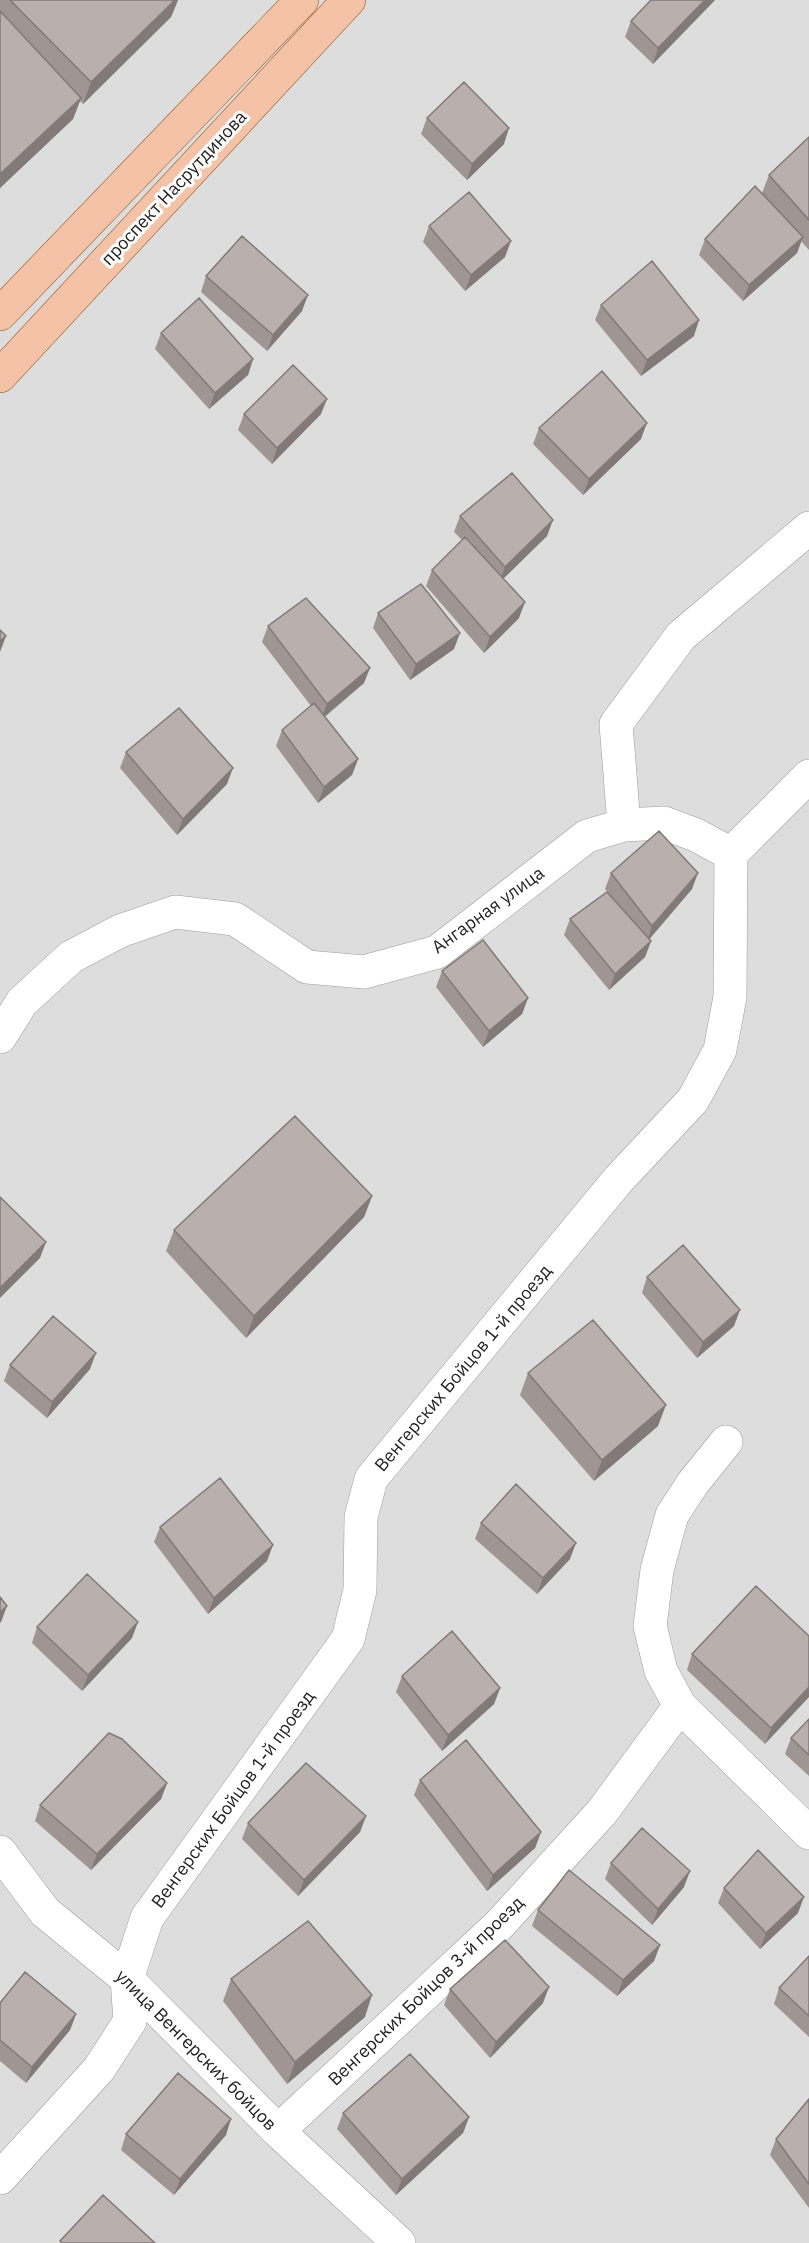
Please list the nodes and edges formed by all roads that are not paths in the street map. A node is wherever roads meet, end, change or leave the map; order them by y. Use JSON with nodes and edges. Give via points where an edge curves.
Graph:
{"nodes":[{"id":1,"x":302,"y":0,"type":"edge"},
{"id":2,"x":349,"y":0,"type":"edge"},
{"id":3,"x":0,"y":314,"type":"edge"},
{"id":4,"x":0,"y":376,"type":"edge"},
{"id":5,"x":809,"y":528,"type":"edge"},
{"id":6,"x":809,"y":776,"type":"edge"},
{"id":7,"x":624,"y":825,"type":"junction"},
{"id":8,"x":731,"y":854,"type":"junction"},
{"id":9,"x":0,"y":1037,"type":"edge"},
{"id":10,"x":726,"y":1442,"type":"dead end"},
{"id":11,"x":680,"y":1707,"type":"junction"},
{"id":12,"x":809,"y":1833,"type":"edge"},
{"id":13,"x":0,"y":1852,"type":"edge"},
{"id":14,"x":127,"y":1979,"type":"junction"},
{"id":15,"x":278,"y":2131,"type":"junction"},
{"id":16,"x":0,"y":2178,"type":"edge"},
{"id":17,"x":399,"y":2243,"type":"edge"}],
"edges":[{"from":1,"to":3,"type":"main road","name":"проспект Насрутдинова"},
{"from":2,"to":4,"type":"main road","name":"проспект Насрутдинова"},
{"from":5,"to":7,"type":"street","via":[[681,636],[616,724]]},
{"from":6,"to":8,"type":"street"},
{"from":7,"to":8,"type":"street","name":"Ангарная улица","via":[[664,823]]},
{"from":7,"to":9,"type":"street","name":"Ангарная улица","via":[[587,837],[437,952],[364,972],[307,967],[235,919],[175,912],[120,931],[71,957],[22,1002]]},
{"from":8,"to":14,"type":"street","name":"Венгерских Бойцов 1-й проезд","via":[[730,997],[720,1050],[693,1100],[618,1180],[371,1479],[361,1517],[360,1590],[348,1639],[147,1918]]},
{"from":10,"to":11,"type":"street","via":[[672,1515],[657,1570],[650,1626],[661,1671]]},
{"from":11,"to":12,"type":"street"},
{"from":11,"to":15,"type":"street","name":"Венгерских Бойцов 3-й проезд","via":[[602,1812],[500,1925]]},
{"from":13,"to":14,"type":"street","name":"улица Венгерских бойцов","via":[[45,1912]]},
{"from":14,"to":15,"type":"street","name":"улица Венгерских бойцов"},
{"from":14,"to":16,"type":"street","via":[[130,2021],[99,2069]]},
{"from":15,"to":17,"type":"street","name":"улица Венгерских бойцов"}]}
